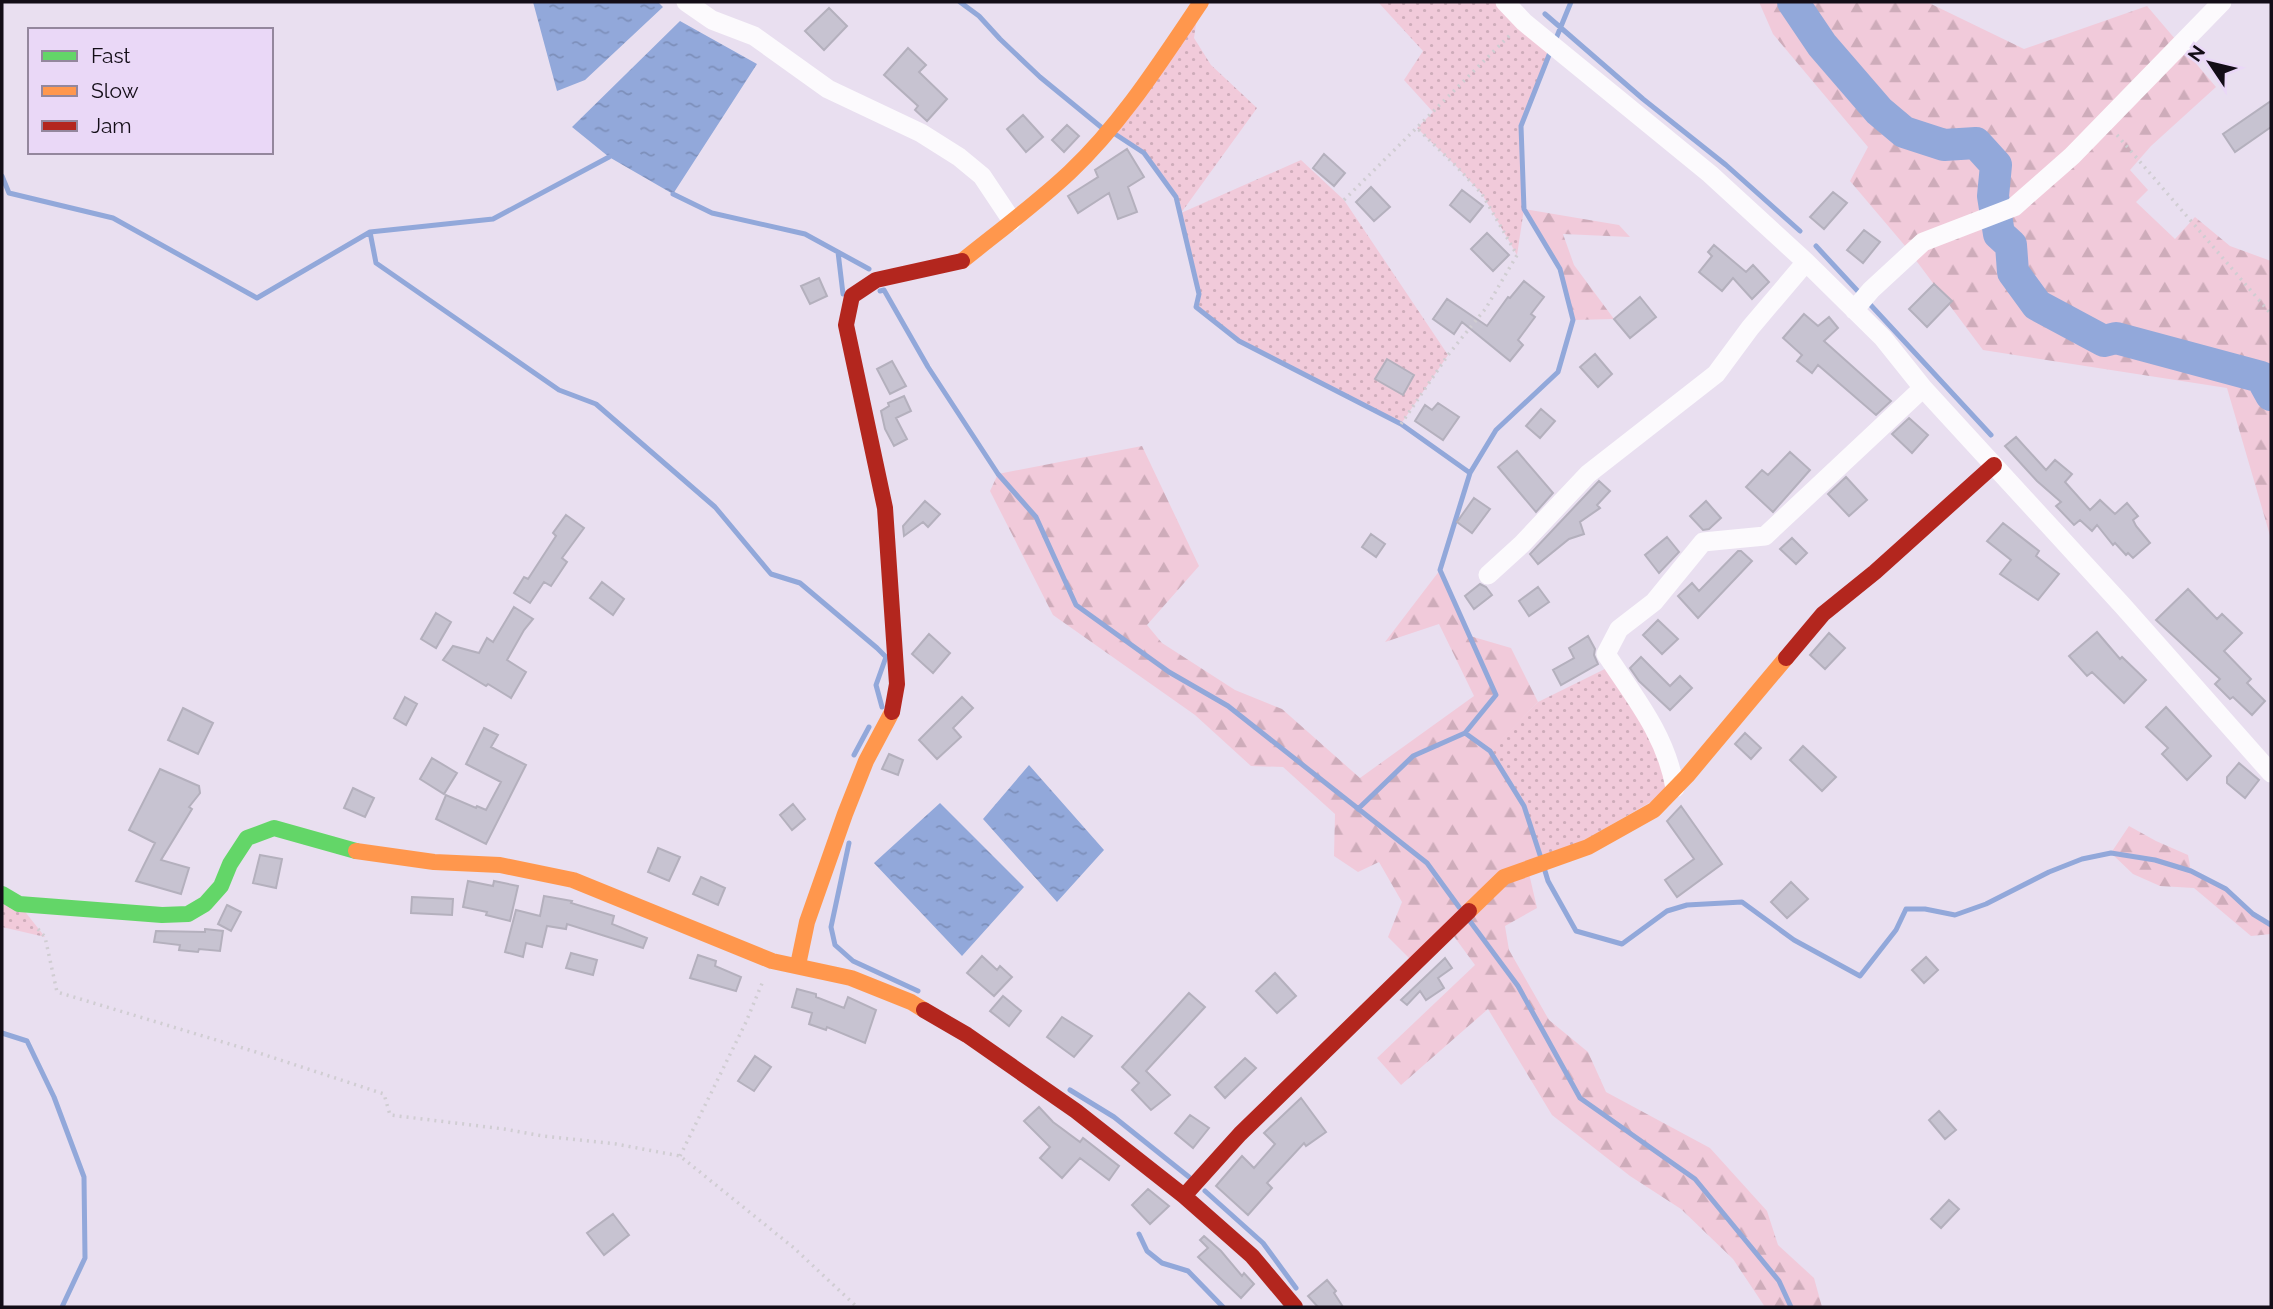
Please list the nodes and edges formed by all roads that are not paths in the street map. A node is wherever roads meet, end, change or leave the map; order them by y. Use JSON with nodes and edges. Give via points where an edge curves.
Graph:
{"nodes":[{"id":1,"x":686,"y":2,"type":"edge"},
{"id":2,"x":1201,"y":2,"type":"edge"},
{"id":3,"x":1505,"y":2,"type":"edge"},
{"id":4,"x":2222,"y":2,"type":"edge"},
{"id":5,"x":1012,"y":221,"type":"junction"},
{"id":6,"x":1806,"y":262,"type":"junction"},
{"id":7,"x":1854,"y":310,"type":"junction"},
{"id":8,"x":1923,"y":388,"type":"junction"},
{"id":9,"x":1994,"y":465,"type":"junction"},
{"id":10,"x":1488,"y":575,"type":"dead end"},
{"id":11,"x":2271,"y":773,"type":"edge"},
{"id":12,"x":1675,"y":788,"type":"junction"},
{"id":13,"x":2,"y":894,"type":"edge"},
{"id":14,"x":797,"y":965,"type":"junction"},
{"id":15,"x":1184,"y":1196,"type":"junction"},
{"id":16,"x":1295,"y":1307,"type":"edge"}],
"edges":[{"from":1,"to":5,"type":"street","via":[[712,20],[754,37],[828,89],[921,133],[959,157],[982,176]]},
{"from":2,"to":5,"type":"street","via":[[1103,137]]},
{"from":3,"to":6,"type":"street","via":[[1710,174]]},
{"from":4,"to":7,"type":"street","via":[[2072,156],[2014,207],[1923,242]]},
{"from":5,"to":14,"type":"street","via":[[962,261],[876,280],[852,296],[846,325],[885,508],[897,684],[892,713],[845,814]]},
{"from":6,"to":7,"type":"street"},
{"from":6,"to":10,"type":"street","via":[[1716,374],[1588,474]]},
{"from":7,"to":8,"type":"street"},
{"from":8,"to":9,"type":"street"},
{"from":8,"to":12,"type":"street","via":[[1765,536],[1703,542],[1654,602],[1619,629],[1606,654],[1657,730]]},
{"from":9,"to":11,"type":"street"},
{"from":9,"to":12,"type":"street","via":[[1823,614]]},
{"from":12,"to":15,"type":"street","via":[[1654,810],[1588,847],[1504,877],[1240,1134]]},
{"from":13,"to":14,"type":"street","via":[[19,904],[188,914],[222,886],[247,838],[274,828],[354,851],[500,865],[573,880],[772,961]]},
{"from":14,"to":15,"type":"street","via":[[851,978],[911,1002],[967,1035],[1076,1111]]},
{"from":15,"to":16,"type":"street","via":[[1252,1256]]}]}
